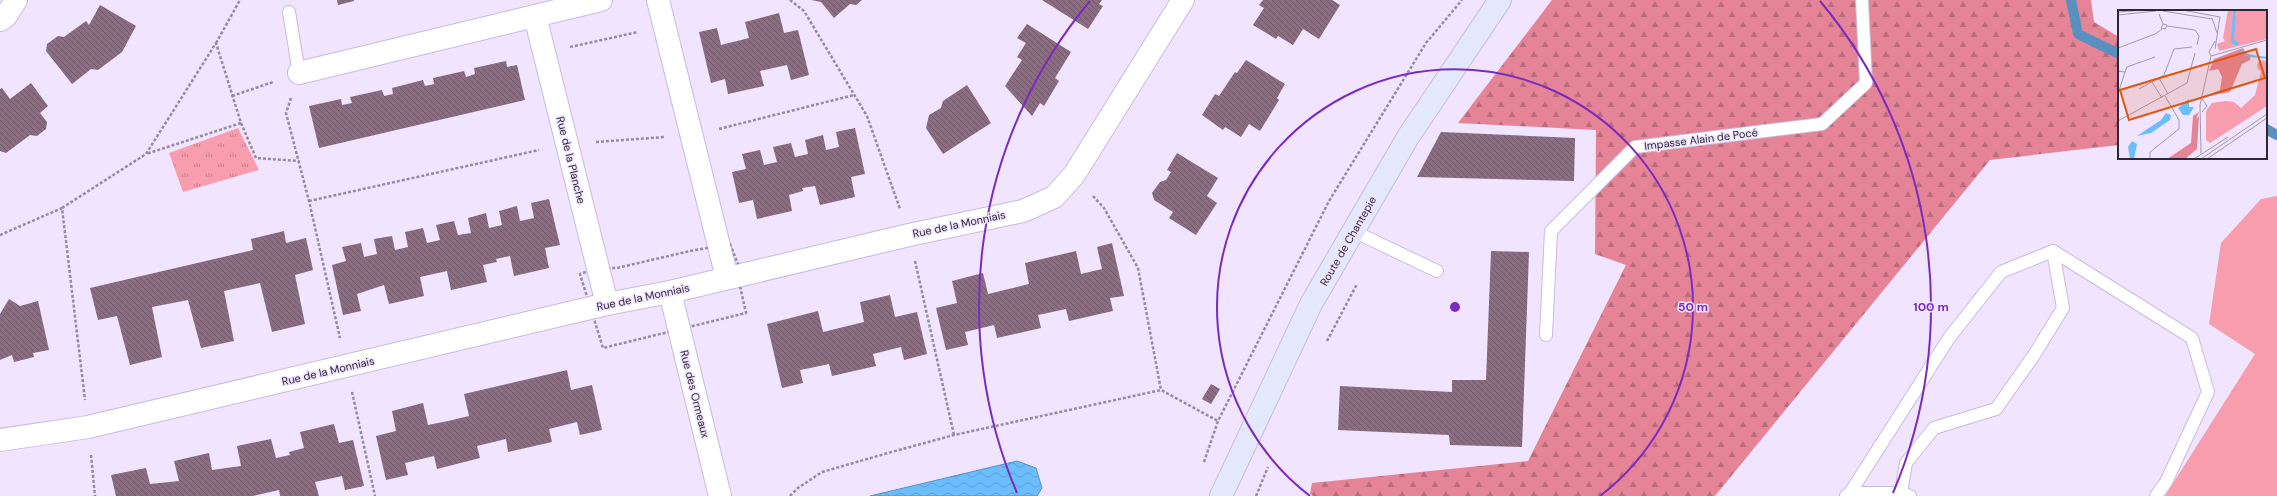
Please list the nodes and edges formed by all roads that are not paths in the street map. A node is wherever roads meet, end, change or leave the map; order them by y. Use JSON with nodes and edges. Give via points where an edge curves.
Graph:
{"nodes":[{"id":1,"x":16,"y":0,"type":"edge"},
{"id":2,"x":601,"y":0,"type":"edge"},
{"id":3,"x":658,"y":0,"type":"edge"},
{"id":4,"x":1183,"y":0,"type":"edge"},
{"id":5,"x":1500,"y":0,"type":"edge"},
{"id":6,"x":1862,"y":0,"type":"edge"},
{"id":7,"x":289,"y":12,"type":"dead end"},
{"id":8,"x":535,"y":16,"type":"junction"},
{"id":9,"x":0,"y":20,"type":"edge"},
{"id":10,"x":298,"y":73,"type":"joint"},
{"id":11,"x":1353,"y":231,"type":"junction"},
{"id":12,"x":2053,"y":251,"type":"junction"},
{"id":13,"x":1437,"y":271,"type":"dead end"},
{"id":14,"x":727,"y":278,"type":"junction"},
{"id":15,"x":670,"y":292,"type":"junction"},
{"id":16,"x":607,"y":304,"type":"junction"},
{"id":17,"x":1546,"y":335,"type":"dead end"},
{"id":18,"x":0,"y":440,"type":"edge"},
{"id":19,"x":1848,"y":494,"type":"edge"},
{"id":20,"x":1906,"y":495,"type":"edge"},
{"id":21,"x":720,"y":496,"type":"edge"},
{"id":22,"x":1220,"y":496,"type":"edge"},
{"id":23,"x":2156,"y":496,"type":"edge"}],
"edges":[{"from":1,"to":9,"type":"street","via":[[6,16]]},
{"from":2,"to":8,"type":"street"},
{"from":3,"to":14,"type":"street"},
{"from":4,"to":14,"type":"street","name":"Rue de la Monniais","via":[[1074,175],[1054,197],[1022,211]]},
{"from":5,"to":11,"type":"street","name":"Route de Chantepie","via":[[1408,137]]},
{"from":6,"to":17,"type":"lane","name":"Impasse Alain de Pocé","via":[[1866,83],[1822,124],[1635,147],[1551,231]]},
{"from":7,"to":10,"type":"lane"},
{"from":8,"to":10,"type":"street"},
{"from":8,"to":16,"type":"street","name":"Rue de la Planche"},
{"from":11,"to":13,"type":"lane"},
{"from":11,"to":22,"type":"street","name":"Route de Chantepie","via":[[1311,304]]},
{"from":12,"to":19,"type":"lane","via":[[2001,272],[1949,338]]},
{"from":12,"to":20,"type":"lane","via":[[2063,308],[1996,409],[1934,428],[1906,463]]},
{"from":12,"to":23,"type":"lane","via":[[2192,338],[2208,392],[2166,482]]},
{"from":14,"to":15,"type":"street","name":"Rue de la Monniais"},
{"from":15,"to":16,"type":"street","name":"Rue de la Monniais"},
{"from":15,"to":21,"type":"street","name":"Rue des Ormeaux"},
{"from":16,"to":18,"type":"street","name":"Rue de la Monniais","via":[[88,427]]},
{"from":19,"to":20,"type":"lane"}]}
